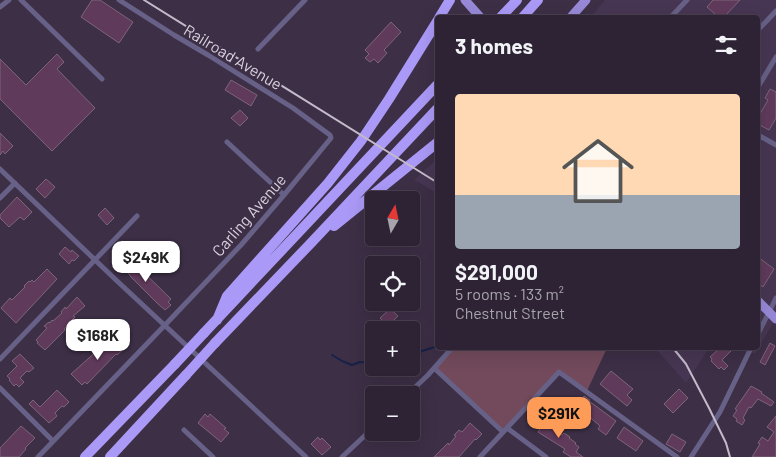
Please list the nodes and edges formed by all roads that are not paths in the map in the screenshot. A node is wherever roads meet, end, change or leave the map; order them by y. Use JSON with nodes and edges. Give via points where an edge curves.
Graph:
{"nodes":[{"id":1,"x":9,"y":0,"type":"edge"},
{"id":2,"x":21,"y":0,"type":"edge"},
{"id":3,"x":120,"y":0,"type":"edge"},
{"id":4,"x":305,"y":0,"type":"edge"},
{"id":5,"x":450,"y":0,"type":"edge"},
{"id":6,"x":465,"y":0,"type":"edge"},
{"id":7,"x":517,"y":0,"type":"edge"},
{"id":8,"x":538,"y":0,"type":"edge"},
{"id":9,"x":586,"y":0,"type":"edge"},
{"id":10,"x":687,"y":0,"type":"edge"},
{"id":11,"x":0,"y":7,"type":"edge"},
{"id":12,"x":776,"y":11,"type":"edge"},
{"id":13,"x":441,"y":15,"type":"edge"},
{"id":14,"x":478,"y":15,"type":"edge"},
{"id":15,"x":503,"y":15,"type":"edge"},
{"id":16,"x":525,"y":15,"type":"edge"},
{"id":17,"x":573,"y":15,"type":"edge"},
{"id":18,"x":673,"y":15,"type":"edge"},
{"id":19,"x":435,"y":24,"type":"edge"},
{"id":20,"x":760,"y":28,"type":"edge"},
{"id":21,"x":258,"y":50,"type":"dead end"},
{"id":22,"x":776,"y":57,"type":"edge"},
{"id":23,"x":102,"y":79,"type":"dead end"},
{"id":24,"x":760,"y":84,"type":"edge"},
{"id":25,"x":435,"y":87,"type":"edge"},
{"id":26,"x":435,"y":111,"type":"edge"},
{"id":27,"x":760,"y":136,"type":"edge"},
{"id":28,"x":331,"y":138,"type":"joint"},
{"id":29,"x":227,"y":142,"type":"dead end"},
{"id":30,"x":435,"y":144,"type":"edge"},
{"id":31,"x":776,"y":146,"type":"edge"},
{"id":32,"x":0,"y":169,"type":"edge"},
{"id":33,"x":15,"y":183,"type":"junction"},
{"id":34,"x":284,"y":195,"type":"junction"},
{"id":35,"x":0,"y":198,"type":"edge"},
{"id":36,"x":137,"y":216,"type":"dead end"},
{"id":37,"x":311,"y":243,"type":"junction"},
{"id":38,"x":96,"y":260,"type":"junction"},
{"id":39,"x":776,"y":298,"type":"edge"},
{"id":40,"x":760,"y":303,"type":"edge"},
{"id":41,"x":768,"y":312,"type":"junction"},
{"id":42,"x":776,"y":319,"type":"edge"},
{"id":43,"x":217,"y":320,"type":"junction"},
{"id":44,"x":165,"y":325,"type":"junction"},
{"id":45,"x":760,"y":330,"type":"edge"},
{"id":46,"x":450,"y":350,"type":"edge"},
{"id":47,"x":750,"y":350,"type":"edge"},
{"id":48,"x":0,"y":359,"type":"edge"},
{"id":49,"x":434,"y":368,"type":"junction"},
{"id":50,"x":416,"y":386,"type":"edge"},
{"id":51,"x":0,"y":388,"type":"edge"},
{"id":52,"x":184,"y":430,"type":"dead end"},
{"id":53,"x":505,"y":430,"type":"junction"},
{"id":54,"x":365,"y":435,"type":"edge"},
{"id":55,"x":53,"y":441,"type":"junction"},
{"id":56,"x":38,"y":457,"type":"edge"},
{"id":57,"x":85,"y":457,"type":"edge"},
{"id":58,"x":110,"y":457,"type":"edge"},
{"id":59,"x":213,"y":457,"type":"edge"},
{"id":60,"x":306,"y":457,"type":"edge"},
{"id":61,"x":342,"y":457,"type":"edge"},
{"id":62,"x":480,"y":457,"type":"edge"},
{"id":63,"x":546,"y":457,"type":"edge"},
{"id":64,"x":677,"y":457,"type":"edge"},
{"id":65,"x":691,"y":457,"type":"edge"}],
"edges":[{"from":1,"to":11,"type":"street"},
{"from":2,"to":23,"type":"street"},
{"from":3,"to":28,"type":"street","name":"Railroad Avenue","via":[[293,108]]},
{"from":4,"to":21,"type":"street"},
{"from":5,"to":13,"type":"highway"},
{"from":6,"to":14,"type":"main road"},
{"from":7,"to":15,"type":"highway"},
{"from":8,"to":16,"type":"highway"},
{"from":9,"to":17,"type":"main road"},
{"from":10,"to":18,"type":"street"},
{"from":12,"to":20,"type":"street"},
{"from":19,"to":43,"type":"highway","via":[[361,141],[328,183],[227,296]]},
{"from":22,"to":24,"type":"street"},
{"from":25,"to":43,"type":"highway"},
{"from":26,"to":37,"type":"highway"},
{"from":27,"to":31,"type":"street"},
{"from":28,"to":34,"type":"street","name":"Carling Avenue"},
{"from":29,"to":34,"type":"street"},
{"from":30,"to":37,"type":"highway"},
{"from":32,"to":33,"type":"street"},
{"from":33,"to":35,"type":"street"},
{"from":33,"to":38,"type":"street"},
{"from":34,"to":44,"type":"street","name":"Carling Avenue"},
{"from":36,"to":38,"type":"street"},
{"from":37,"to":58,"type":"highway","bridge":true},
{"from":38,"to":44,"type":"street"},
{"from":38,"to":48,"type":"street"},
{"from":39,"to":41,"type":"street"},
{"from":40,"to":41,"type":"main road"},
{"from":41,"to":42,"type":"main road"},
{"from":41,"to":45,"type":"street"},
{"from":43,"to":57,"type":"highway","bridge":true},
{"from":44,"to":55,"type":"street","name":"Carling Avenue"},
{"from":44,"to":60,"type":"street"},
{"from":46,"to":49,"type":"street"},
{"from":47,"to":65,"type":"street","via":[[727,398]]},
{"from":49,"to":50,"type":"street"},
{"from":49,"to":53,"type":"street"},
{"from":51,"to":55,"type":"street"},
{"from":52,"to":59,"type":"street"},
{"from":53,"to":62,"type":"street"},
{"from":53,"to":63,"type":"street"},
{"from":53,"to":64,"type":"street","via":[[559,372]]},
{"from":54,"to":61,"type":"street"},
{"from":55,"to":56,"type":"street","name":"Carling Avenue"}]}
